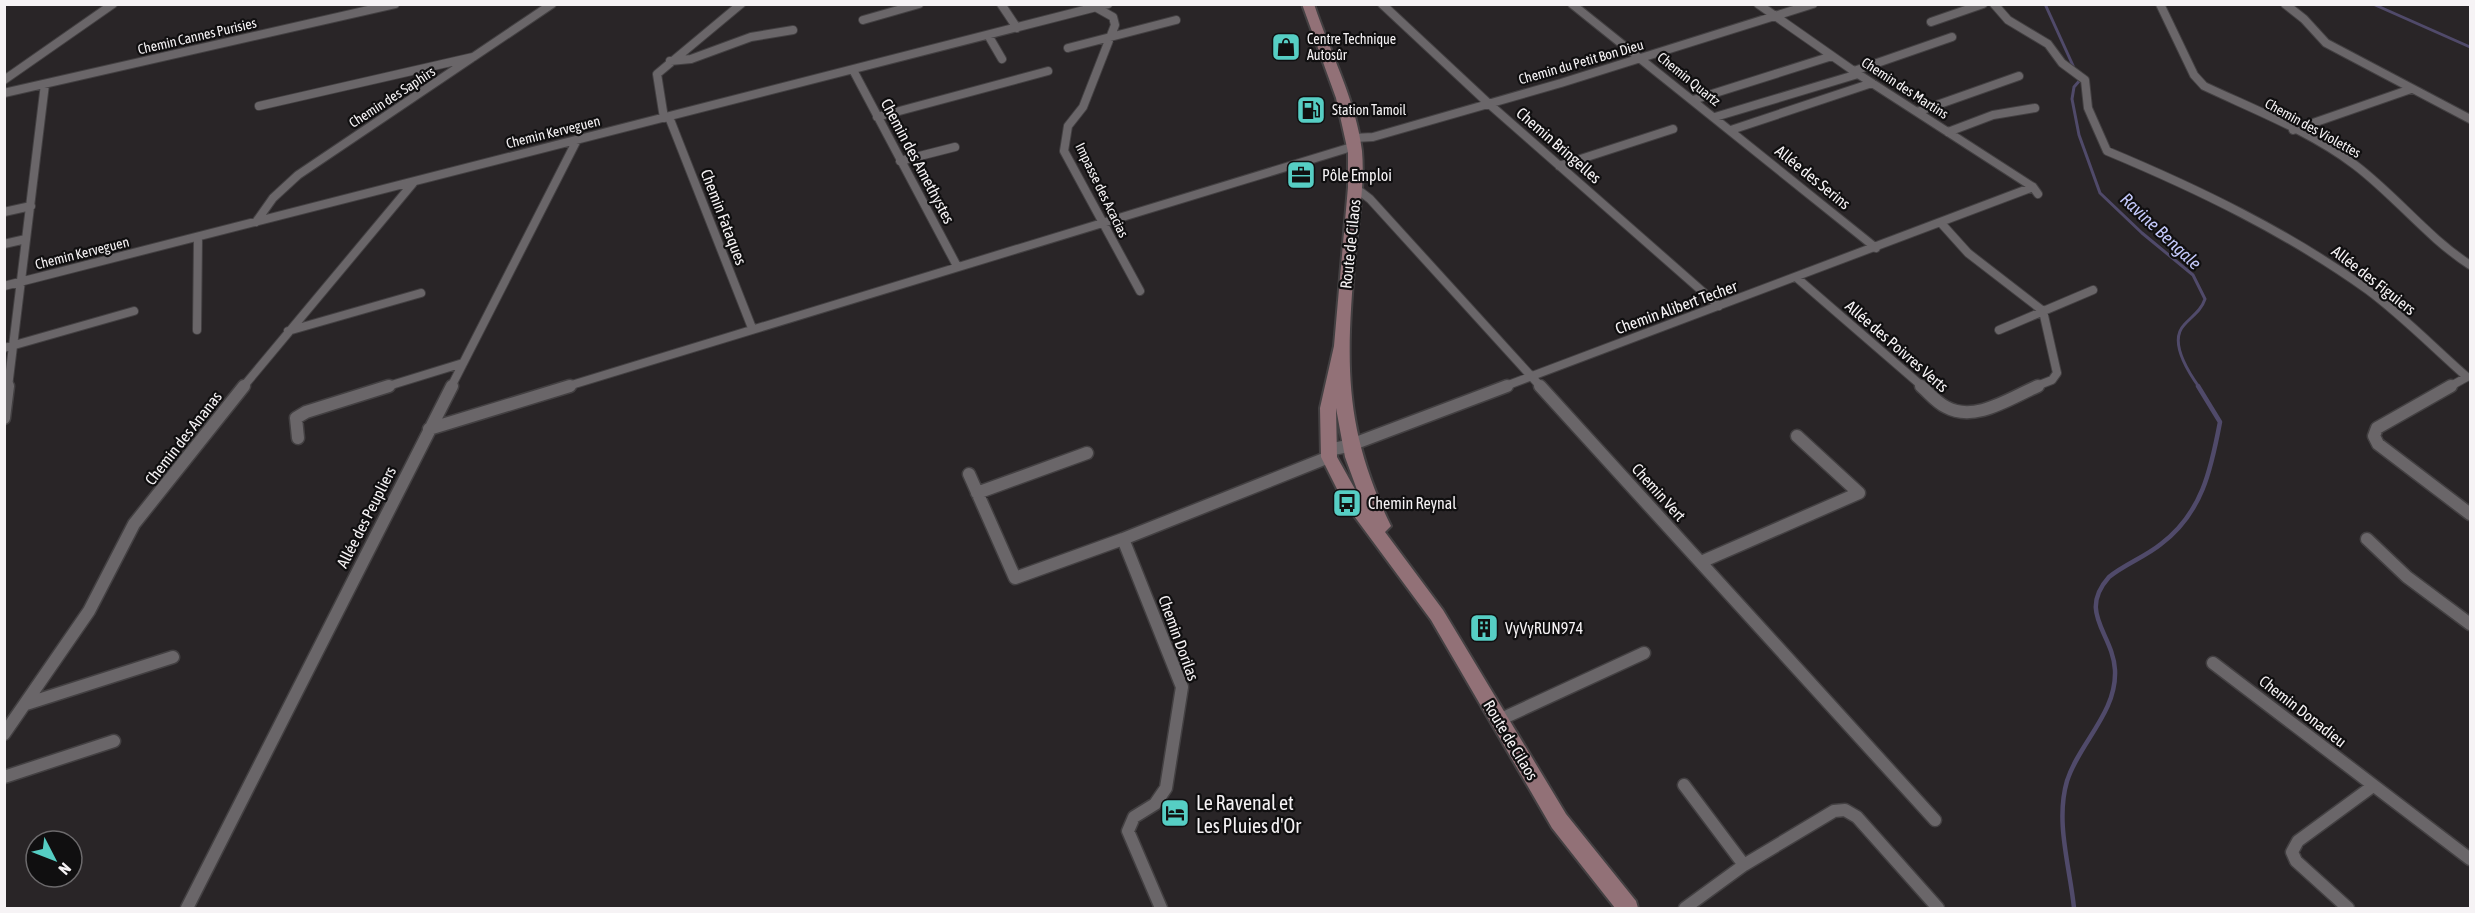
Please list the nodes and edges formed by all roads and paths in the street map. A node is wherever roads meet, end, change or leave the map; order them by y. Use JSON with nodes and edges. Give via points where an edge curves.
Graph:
{"nodes":[{"id":1,"x":112,"y":4,"type":"edge"},
{"id":2,"x":395,"y":4,"type":"edge"},
{"id":3,"x":552,"y":4,"type":"edge"},
{"id":4,"x":741,"y":4,"type":"edge"},
{"id":5,"x":918,"y":4,"type":"edge"},
{"id":6,"x":1001,"y":4,"type":"edge"},
{"id":7,"x":1108,"y":4,"type":"edge"},
{"id":8,"x":1308,"y":4,"type":"edge"},
{"id":9,"x":1382,"y":4,"type":"edge"},
{"id":10,"x":1572,"y":4,"type":"edge"},
{"id":11,"x":1758,"y":4,"type":"edge"},
{"id":12,"x":1813,"y":4,"type":"edge"},
{"id":13,"x":1983,"y":4,"type":"edge"},
{"id":14,"x":1994,"y":4,"type":"edge"},
{"id":15,"x":2160,"y":4,"type":"edge"},
{"id":16,"x":2285,"y":4,"type":"edge"},
{"id":17,"x":1097,"y":8,"type":"junction"},
{"id":18,"x":1773,"y":17,"type":"junction"},
{"id":19,"x":863,"y":20,"type":"dead end"},
{"id":20,"x":1176,"y":20,"type":"dead end"},
{"id":21,"x":1931,"y":22,"type":"dead end"},
{"id":22,"x":1017,"y":28,"type":"junction"},
{"id":23,"x":793,"y":30,"type":"dead end"},
{"id":24,"x":988,"y":35,"type":"junction"},
{"id":25,"x":1110,"y":38,"type":"junction"},
{"id":26,"x":1952,"y":38,"type":"dead end"},
{"id":27,"x":1068,"y":48,"type":"dead end"},
{"id":28,"x":481,"y":54,"type":"junction"},
{"id":29,"x":1832,"y":56,"type":"junction"},
{"id":30,"x":1641,"y":58,"type":"junction"},
{"id":31,"x":1002,"y":59,"type":"dead end"},
{"id":32,"x":670,"y":61,"type":"junction"},
{"id":33,"x":853,"y":70,"type":"junction"},
{"id":34,"x":1048,"y":71,"type":"dead end"},
{"id":35,"x":1856,"y":72,"type":"junction"},
{"id":36,"x":2019,"y":76,"type":"dead end"},
{"id":37,"x":4,"y":80,"type":"edge"},
{"id":38,"x":1872,"y":82,"type":"junction"},
{"id":39,"x":45,"y":84,"type":"junction"},
{"id":40,"x":2411,"y":89,"type":"junction"},
{"id":41,"x":4,"y":93,"type":"edge"},
{"id":42,"x":1693,"y":100,"type":"junction"},
{"id":43,"x":1488,"y":103,"type":"junction"},
{"id":44,"x":260,"y":106,"type":"dead end"},
{"id":45,"x":2034,"y":108,"type":"dead end"},
{"id":46,"x":1917,"y":112,"type":"junction"},
{"id":47,"x":667,"y":117,"type":"junction"},
{"id":48,"x":877,"y":117,"type":"junction"},
{"id":49,"x":1715,"y":117,"type":"junction"},
{"id":50,"x":2470,"y":119,"type":"edge"},
{"id":51,"x":1673,"y":129,"type":"dead end"},
{"id":52,"x":1731,"y":130,"type":"junction"},
{"id":53,"x":2293,"y":130,"type":"junction"},
{"id":54,"x":1948,"y":132,"type":"junction"},
{"id":55,"x":577,"y":140,"type":"junction"},
{"id":56,"x":1354,"y":142,"type":"junction"},
{"id":57,"x":955,"y":147,"type":"dead end"},
{"id":58,"x":900,"y":161,"type":"junction"},
{"id":59,"x":1559,"y":166,"type":"junction"},
{"id":60,"x":414,"y":182,"type":"junction"},
{"id":61,"x":2035,"y":191,"type":"joint"},
{"id":62,"x":1355,"y":192,"type":"junction"},
{"id":63,"x":31,"y":206,"type":"junction"},
{"id":64,"x":4,"y":212,"type":"edge"},
{"id":65,"x":256,"y":222,"type":"junction"},
{"id":66,"x":1101,"y":222,"type":"junction"},
{"id":67,"x":1941,"y":223,"type":"junction"},
{"id":68,"x":198,"y":237,"type":"junction"},
{"id":69,"x":26,"y":239,"type":"junction"},
{"id":70,"x":4,"y":244,"type":"edge"},
{"id":71,"x":1876,"y":248,"type":"junction"},
{"id":72,"x":2470,"y":265,"type":"edge"},
{"id":73,"x":957,"y":266,"type":"junction"},
{"id":74,"x":1797,"y":278,"type":"junction"},
{"id":75,"x":21,"y":282,"type":"junction"},
{"id":76,"x":4,"y":286,"type":"edge"},
{"id":77,"x":2093,"y":290,"type":"dead end"},
{"id":78,"x":1140,"y":291,"type":"dead end"},
{"id":79,"x":421,"y":293,"type":"dead end"},
{"id":80,"x":1719,"y":306,"type":"junction"},
{"id":81,"x":134,"y":311,"type":"dead end"},
{"id":82,"x":2043,"y":311,"type":"junction"},
{"id":83,"x":752,"y":328,"type":"junction"},
{"id":84,"x":197,"y":330,"type":"dead end"},
{"id":85,"x":1999,"y":330,"type":"dead end"},
{"id":86,"x":288,"y":331,"type":"junction"},
{"id":87,"x":15,"y":345,"type":"junction"},
{"id":88,"x":4,"y":348,"type":"edge"},
{"id":89,"x":1340,"y":348,"type":"junction"},
{"id":90,"x":463,"y":363,"type":"junction"},
{"id":91,"x":1532,"y":376,"type":"junction"},
{"id":92,"x":7,"y":387,"type":"edge"},
{"id":93,"x":5,"y":413,"type":"edge"},
{"id":94,"x":429,"y":429,"type":"junction"},
{"id":95,"x":1797,"y":436,"type":"dead end"},
{"id":96,"x":298,"y":438,"type":"dead end"},
{"id":97,"x":1348,"y":446,"type":"junction"},
{"id":98,"x":1087,"y":453,"type":"dead end"},
{"id":99,"x":1328,"y":454,"type":"junction"},
{"id":100,"x":969,"y":474,"type":"dead end"},
{"id":101,"x":977,"y":493,"type":"junction"},
{"id":102,"x":2470,"y":514,"type":"edge"},
{"id":103,"x":1371,"y":517,"type":"junction"},
{"id":104,"x":1123,"y":538,"type":"junction"},
{"id":105,"x":2367,"y":539,"type":"dead end"},
{"id":106,"x":1701,"y":562,"type":"junction"},
{"id":107,"x":2470,"y":624,"type":"edge"},
{"id":108,"x":1644,"y":653,"type":"dead end"},
{"id":109,"x":173,"y":657,"type":"dead end"},
{"id":110,"x":2213,"y":663,"type":"dead end"},
{"id":111,"x":26,"y":704,"type":"junction"},
{"id":112,"x":1499,"y":720,"type":"junction"},
{"id":113,"x":4,"y":734,"type":"edge"},
{"id":114,"x":114,"y":741,"type":"dead end"},
{"id":115,"x":4,"y":777,"type":"edge"},
{"id":116,"x":1684,"y":785,"type":"dead end"},
{"id":117,"x":2373,"y":786,"type":"junction"},
{"id":118,"x":1935,"y":820,"type":"dead end"},
{"id":119,"x":2470,"y":859,"type":"edge"},
{"id":120,"x":1744,"y":866,"type":"junction"},
{"id":121,"x":187,"y":909,"type":"edge"},
{"id":122,"x":1161,"y":909,"type":"edge"},
{"id":123,"x":1628,"y":909,"type":"edge"},
{"id":124,"x":1685,"y":909,"type":"edge"},
{"id":125,"x":1938,"y":909,"type":"edge"},
{"id":126,"x":2348,"y":909,"type":"edge"}],
"edges":[{"from":1,"to":37,"type":"street"},
{"from":2,"to":39,"type":"street","name":"Chemin Cannes Purisies"},
{"from":3,"to":28,"type":"street","name":"Chemin des Saphirs"},
{"from":4,"to":32,"type":"street"},
{"from":5,"to":19,"type":"street"},
{"from":6,"to":22,"type":"street"},
{"from":7,"to":17,"type":"street","name":"Chemin Kerveguen"},
{"from":8,"to":56,"type":"main road","name":"Route de Cilaos"},
{"from":9,"to":43,"type":"street","name":"Chemin Bringelles"},
{"from":10,"to":30,"type":"street","name":"Chemin Quartz"},
{"from":11,"to":18,"type":"street","name":"Chemin des Martins"},
{"from":12,"to":18,"type":"street","name":"Chemin du Petit Bon Dieu"},
{"from":13,"to":21,"type":"street"},
{"from":14,"to":102,"type":"street","name":"Allée des Figuiers","via":[[2008,20],[2048,44],[2062,63],[2085,80],[2088,108],[2107,151],[2233,208],[2325,261],[2369,291],[2467,377],[2377,428],[2374,436],[2378,444]]},
{"from":15,"to":53,"type":"street","name":"Chemin des Violettes","via":[[2194,75],[2204,86]]},
{"from":16,"to":40,"type":"street","via":[[2326,43]]},
{"from":17,"to":22,"type":"street","name":"Chemin Kerveguen"},
{"from":17,"to":25,"type":"street","via":[[1115,19]]},
{"from":18,"to":29,"type":"street","name":"Chemin des Martins"},
{"from":18,"to":30,"type":"street","name":"Chemin du Petit Bon Dieu"},
{"from":20,"to":25,"type":"street"},
{"from":22,"to":24,"type":"street","name":"Chemin Kerveguen"},
{"from":23,"to":32,"type":"street","via":[[754,37],[717,53]]},
{"from":24,"to":31,"type":"street"},
{"from":24,"to":33,"type":"street","name":"Chemin Kerveguen"},
{"from":25,"to":27,"type":"street"},
{"from":25,"to":66,"type":"street","name":"Impasse des Acacias","via":[[1083,107],[1064,138],[1064,151]]},
{"from":26,"to":35,"type":"street"},
{"from":28,"to":44,"type":"street"},
{"from":28,"to":65,"type":"street","name":"Chemin des Saphirs","via":[[298,175],[273,198]]},
{"from":29,"to":35,"type":"street","name":"Chemin des Martins"},
{"from":29,"to":42,"type":"street"},
{"from":30,"to":42,"type":"street","name":"Chemin Quartz"},
{"from":30,"to":43,"type":"street","name":"Chemin du Petit Bon Dieu"},
{"from":32,"to":47,"type":"street","name":"Chemin Fataques","via":[[656,76]]},
{"from":33,"to":47,"type":"street","name":"Chemin Kerveguen"},
{"from":33,"to":48,"type":"street","name":"Chemin des Amethystes"},
{"from":34,"to":48,"type":"street"},
{"from":35,"to":38,"type":"street","name":"Chemin des Martins"},
{"from":35,"to":49,"type":"street"},
{"from":36,"to":46,"type":"street"},
{"from":38,"to":46,"type":"street","name":"Chemin des Martins"},
{"from":38,"to":52,"type":"street"},
{"from":39,"to":41,"type":"street","name":"Chemin Cannes Purisies"},
{"from":39,"to":63,"type":"street"},
{"from":40,"to":50,"type":"street"},
{"from":40,"to":53,"type":"street"},
{"from":42,"to":49,"type":"street","name":"Chemin Quartz"},
{"from":43,"to":56,"type":"street","name":"Chemin du Petit Bon Dieu"},
{"from":43,"to":59,"type":"street","name":"Chemin Bringelles"},
{"from":45,"to":54,"type":"street","via":[[1993,115]]},
{"from":46,"to":54,"type":"street","name":"Chemin des Martins"},
{"from":47,"to":55,"type":"street","name":"Chemin Kerveguen"},
{"from":47,"to":83,"type":"street","name":"Chemin Fataques"},
{"from":48,"to":58,"type":"street","name":"Chemin des Amethystes"},
{"from":49,"to":52,"type":"street","name":"Chemin Quartz"},
{"from":51,"to":59,"type":"street"},
{"from":52,"to":71,"type":"street","name":"Allée des Serins"},
{"from":53,"to":72,"type":"street","name":"Chemin des Violettes","via":[[2351,162],[2384,188],[2448,252]]},
{"from":54,"to":61,"type":"street","name":"Chemin des Martins"},
{"from":55,"to":60,"type":"street","name":"Chemin Kerveguen"},
{"from":55,"to":90,"type":"street","name":"Allée des Peupliers"},
{"from":56,"to":62,"type":"main road","name":"Route de Cilaos"},
{"from":56,"to":66,"type":"street","name":"Chemin du Petit Bon Dieu"},
{"from":57,"to":58,"type":"street"},
{"from":58,"to":73,"type":"street","name":"Chemin des Amethystes"},
{"from":59,"to":80,"type":"street","name":"Chemin Bringelles"},
{"from":60,"to":65,"type":"street","name":"Chemin Kerveguen"},
{"from":60,"to":86,"type":"street","name":"Chemin des Ananas"},
{"from":61,"to":67,"type":"street","name":"Chemin Alibert Techer"},
{"from":62,"to":89,"type":"main road","name":"Route de Cilaos"},
{"from":62,"to":91,"type":"street","name":"Chemin Vert","via":[[1370,199]]},
{"from":63,"to":64,"type":"street"},
{"from":63,"to":69,"type":"street"},
{"from":65,"to":68,"type":"street","name":"Chemin Kerveguen"},
{"from":66,"to":73,"type":"street","name":"Chemin du Petit Bon Dieu"},
{"from":66,"to":78,"type":"street","name":"Impasse des Acacias"},
{"from":67,"to":71,"type":"street","name":"Chemin Alibert Techer"},
{"from":67,"to":82,"type":"street","via":[[1968,253]]},
{"from":68,"to":75,"type":"street","name":"Chemin Kerveguen"},
{"from":68,"to":84,"type":"street"},
{"from":69,"to":70,"type":"street"},
{"from":69,"to":75,"type":"street"},
{"from":71,"to":74,"type":"street","name":"Chemin Alibert Techer"},
{"from":73,"to":83,"type":"street","name":"Chemin du Petit Bon Dieu"},
{"from":74,"to":80,"type":"street","name":"Chemin Alibert Techer"},
{"from":74,"to":82,"type":"street","name":"Allée des Poivres Verts","via":[[1945,407],[1966,414],[2052,380],[2057,373]]},
{"from":75,"to":76,"type":"street","name":"Chemin Kerveguen"},
{"from":75,"to":87,"type":"street"},
{"from":77,"to":82,"type":"street"},
{"from":79,"to":86,"type":"street"},
{"from":80,"to":91,"type":"street","name":"Chemin Alibert Techer"},
{"from":81,"to":87,"type":"street"},
{"from":82,"to":85,"type":"street"},
{"from":83,"to":94,"type":"street","name":"Chemin du Petit Bon Dieu"},
{"from":86,"to":111,"type":"street","name":"Chemin des Ananas","via":[[134,524],[90,611]]},
{"from":87,"to":88,"type":"street"},
{"from":87,"to":92,"type":"street"},
{"from":89,"to":97,"type":"main road","name":"Route de Cilaos"},
{"from":89,"to":99,"type":"main road","name":"Route de Cilaos","via":[[1328,408]]},
{"from":90,"to":94,"type":"street","name":"Allée des Peupliers"},
{"from":90,"to":96,"type":"street","via":[[306,411],[296,418]]},
{"from":91,"to":97,"type":"street","name":"Chemin Alibert Techer"},
{"from":91,"to":106,"type":"street","name":"Chemin Vert"},
{"from":92,"to":93,"type":"street"},
{"from":94,"to":121,"type":"street","name":"Allée des Peupliers"},
{"from":95,"to":106,"type":"street","via":[[1859,493]]},
{"from":97,"to":99,"type":"street","name":"Chemin Alibert Techer"},
{"from":97,"to":103,"type":"main road","name":"Route de Cilaos"},
{"from":98,"to":101,"type":"street"},
{"from":99,"to":103,"type":"main road","name":"Route de Cilaos","via":[[1349,496]]},
{"from":99,"to":104,"type":"street"},
{"from":100,"to":101,"type":"street"},
{"from":101,"to":104,"type":"street","via":[[1015,578]]},
{"from":103,"to":112,"type":"main road","name":"Route de Cilaos","via":[[1437,615]]},
{"from":104,"to":122,"type":"street","name":"Chemin Dorilas","via":[[1182,687],[1166,788],[1155,804],[1134,817],[1128,831]]},
{"from":105,"to":107,"type":"street","via":[[2407,577]]},
{"from":106,"to":118,"type":"street","name":"Chemin Vert"},
{"from":108,"to":112,"type":"street"},
{"from":109,"to":111,"type":"street"},
{"from":110,"to":117,"type":"street","name":"Chemin Donadieu"},
{"from":111,"to":113,"type":"street","name":"Chemin des Ananas"},
{"from":112,"to":123,"type":"main road","name":"Route de Cilaos","via":[[1559,821]]},
{"from":114,"to":115,"type":"street"},
{"from":116,"to":120,"type":"street"},
{"from":117,"to":119,"type":"street","name":"Chemin Donadieu"},
{"from":117,"to":126,"type":"street","via":[[2298,841],[2292,852],[2295,861]]},
{"from":120,"to":124,"type":"street"},
{"from":120,"to":125,"type":"street","via":[[1834,811],[1845,810],[1857,817]]}]}
